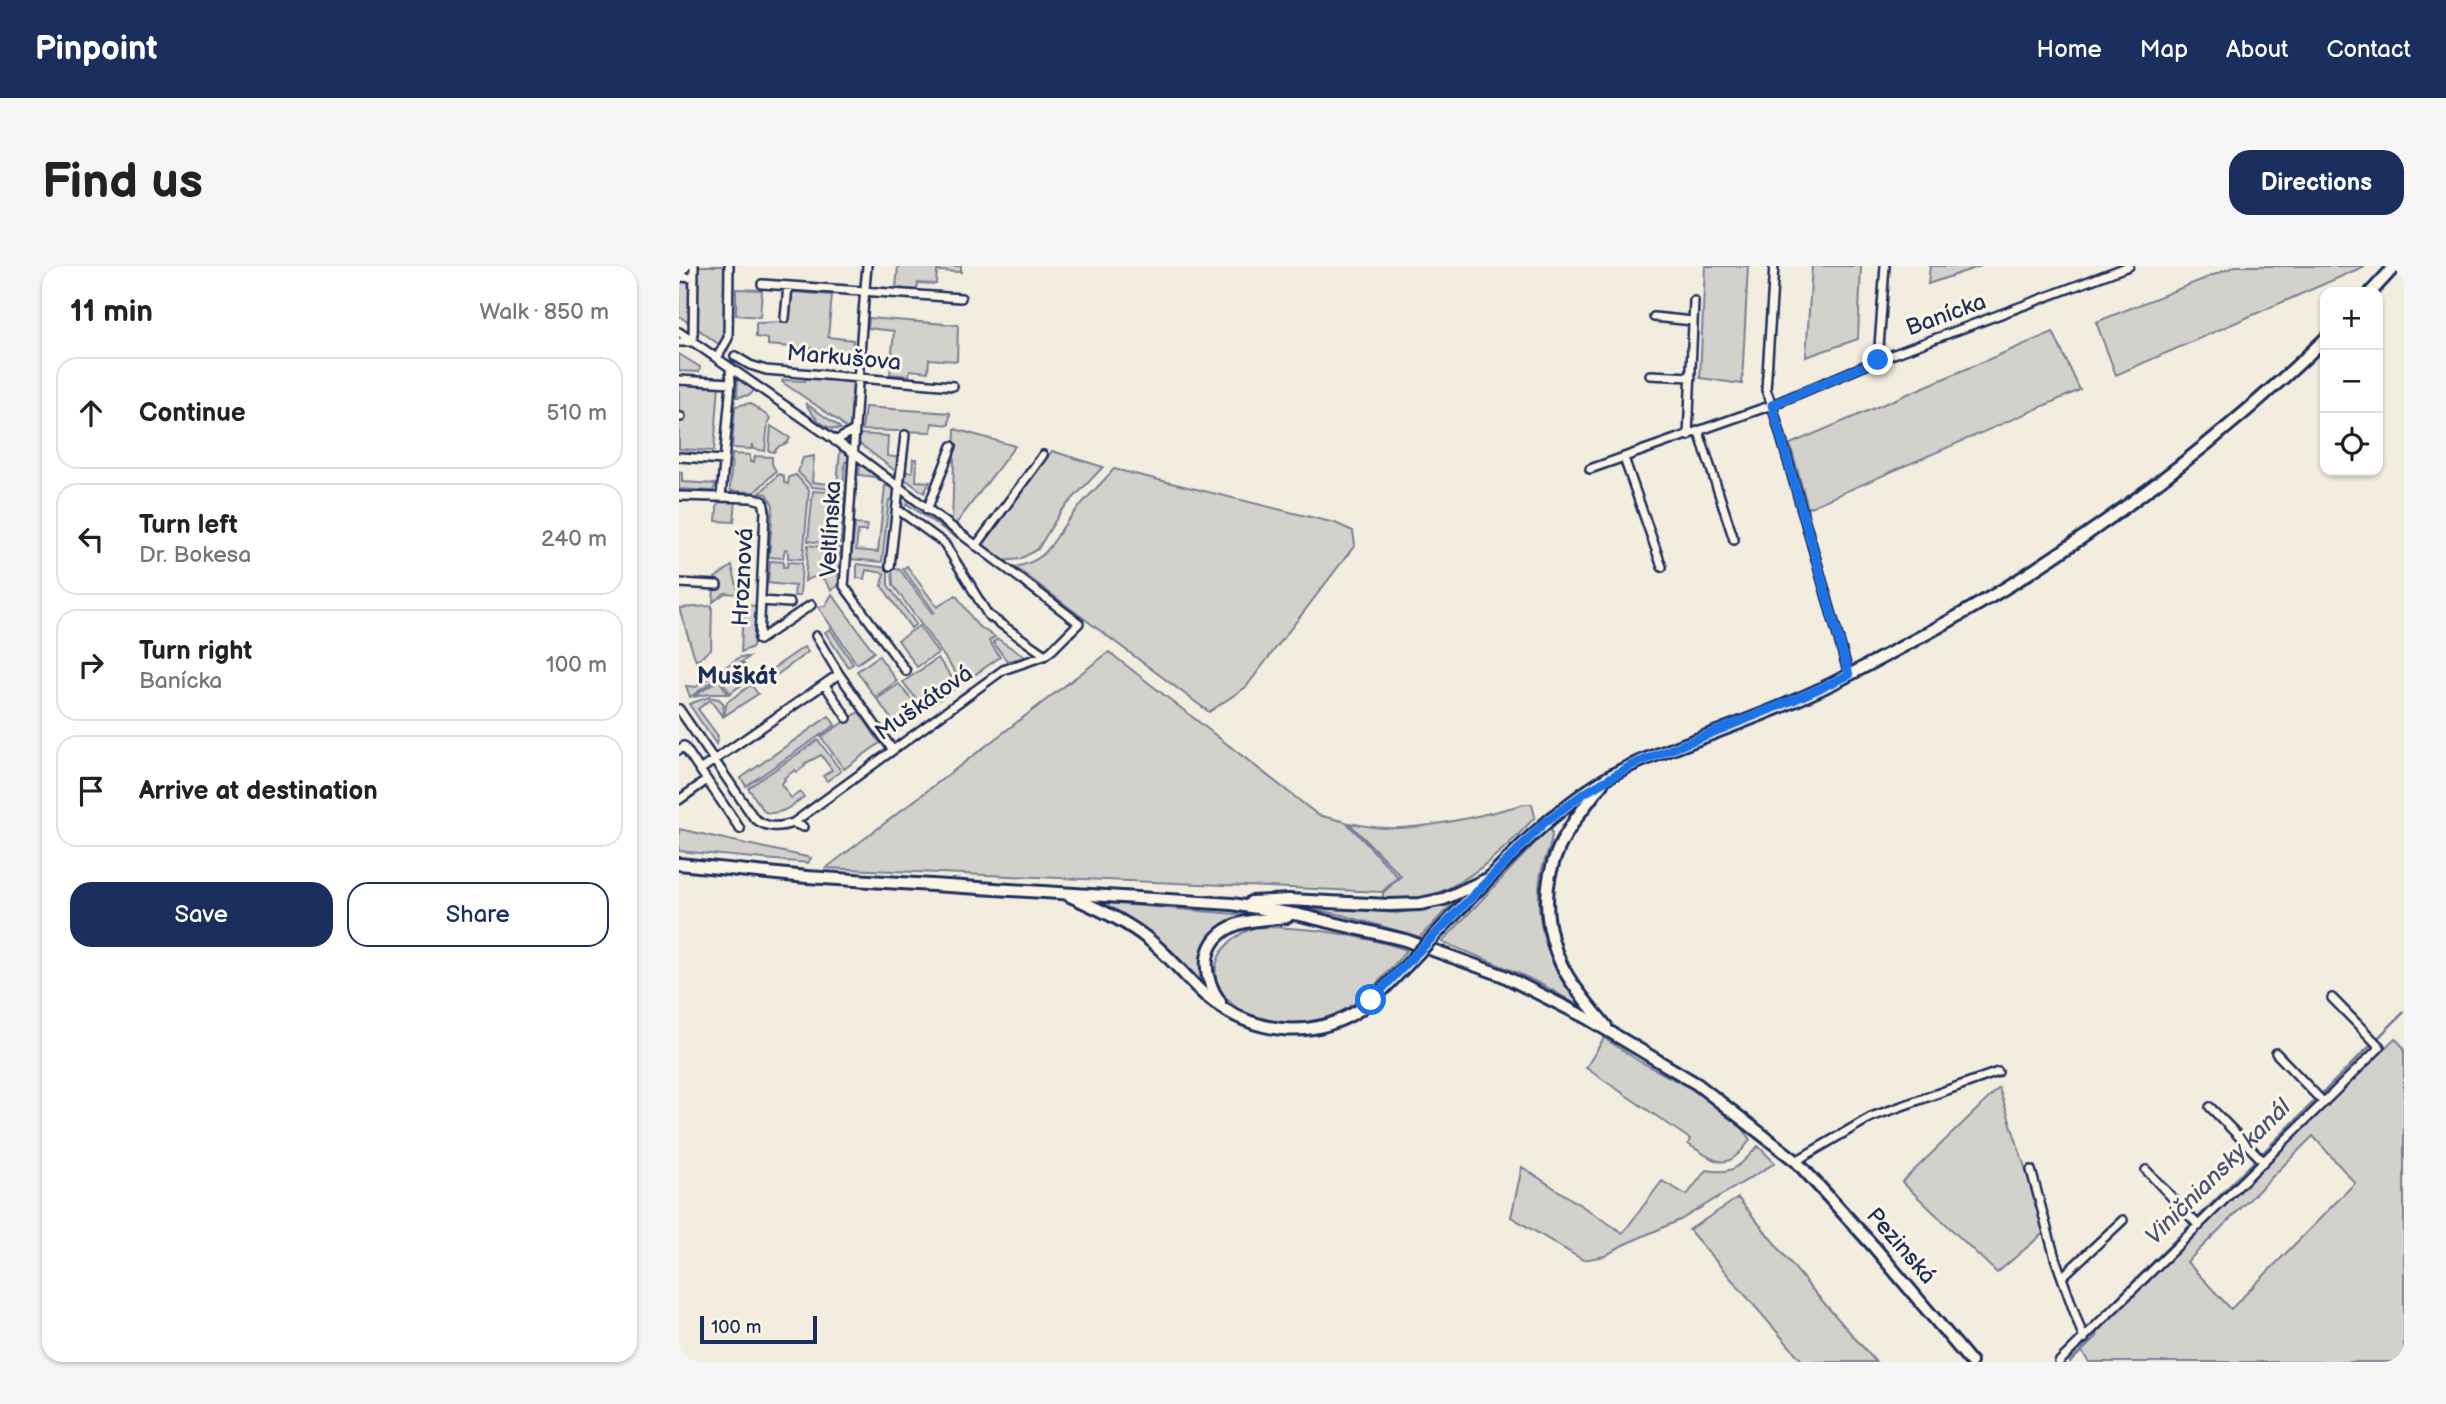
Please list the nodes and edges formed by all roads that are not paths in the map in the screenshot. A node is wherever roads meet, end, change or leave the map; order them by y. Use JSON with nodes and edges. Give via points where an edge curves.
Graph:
{"nodes":[{"id":1,"x":694,"y":266,"type":"edge"},
{"id":2,"x":729,"y":266,"type":"edge"},
{"id":3,"x":866,"y":266,"type":"edge"},
{"id":4,"x":1774,"y":266,"type":"edge"},
{"id":5,"x":1885,"y":266,"type":"edge"},
{"id":6,"x":2129,"y":266,"type":"edge"},
{"id":7,"x":2395,"y":266,"type":"edge"},
{"id":8,"x":679,"y":277,"type":"edge"},
{"id":9,"x":694,"y":278,"type":"junction"},
{"id":10,"x":762,"y":284,"type":"dead end"},
{"id":11,"x":788,"y":286,"type":"junction"},
{"id":12,"x":2376,"y":287,"type":"edge"},
{"id":13,"x":864,"y":292,"type":"junction"},
{"id":14,"x":961,"y":298,"type":"dead end"},
{"id":15,"x":1694,"y":301,"type":"dead end"},
{"id":16,"x":1654,"y":317,"type":"dead end"},
{"id":17,"x":785,"y":318,"type":"dead end"},
{"id":18,"x":1693,"y":321,"type":"junction"},
{"id":19,"x":679,"y":332,"type":"edge"},
{"id":20,"x":679,"y":342,"type":"edge"},
{"id":21,"x":693,"y":342,"type":"junction"},
{"id":22,"x":2320,"y":343,"type":"edge"},
{"id":23,"x":735,"y":356,"type":"dead end"},
{"id":24,"x":717,"y":358,"type":"junction"},
{"id":25,"x":1878,"y":360,"type":"junction"},
{"id":26,"x":730,"y":368,"type":"junction"},
{"id":27,"x":1650,"y":375,"type":"dead end"},
{"id":28,"x":1691,"y":377,"type":"junction"},
{"id":29,"x":856,"y":379,"type":"junction"},
{"id":30,"x":679,"y":380,"type":"edge"},
{"id":31,"x":731,"y":383,"type":"junction"},
{"id":32,"x":953,"y":386,"type":"dead end"},
{"id":33,"x":1772,"y":405,"type":"junction"},
{"id":34,"x":853,"y":430,"type":"junction"},
{"id":35,"x":1699,"y":432,"type":"junction"},
{"id":36,"x":905,"y":435,"type":"dead end"},
{"id":37,"x":1688,"y":436,"type":"junction"},
{"id":38,"x":835,"y":441,"type":"junction"},
{"id":39,"x":952,"y":446,"type":"dead end"},
{"id":40,"x":855,"y":454,"type":"junction"},
{"id":41,"x":1043,"y":455,"type":"dead end"},
{"id":42,"x":679,"y":457,"type":"edge"},
{"id":43,"x":1624,"y":458,"type":"junction"},
{"id":44,"x":724,"y":460,"type":"junction"},
{"id":45,"x":1590,"y":470,"type":"dead end"},
{"id":46,"x":899,"y":489,"type":"junction"},
{"id":47,"x":679,"y":496,"type":"edge"},
{"id":48,"x":720,"y":497,"type":"junction"},
{"id":49,"x":897,"y":509,"type":"junction"},
{"id":50,"x":927,"y":510,"type":"junction"},
{"id":51,"x":1734,"y":540,"type":"dead end"},
{"id":52,"x":976,"y":546,"type":"junction"},
{"id":53,"x":890,"y":566,"type":"dead end"},
{"id":54,"x":1662,"y":567,"type":"dead end"},
{"id":55,"x":679,"y":583,"type":"edge"},
{"id":56,"x":717,"y":585,"type":"dead end"},
{"id":57,"x":761,"y":601,"type":"junction"},
{"id":58,"x":790,"y":603,"type":"dead end"},
{"id":59,"x":811,"y":605,"type":"dead end"},
{"id":60,"x":816,"y":636,"type":"dead end"},
{"id":61,"x":1045,"y":655,"type":"junction"},
{"id":62,"x":906,"y":671,"type":"dead end"},
{"id":63,"x":839,"y":674,"type":"junction"},
{"id":64,"x":1849,"y":675,"type":"junction"},
{"id":65,"x":825,"y":685,"type":"junction"},
{"id":66,"x":679,"y":709,"type":"edge"},
{"id":67,"x":847,"y":718,"type":"dead end"},
{"id":68,"x":892,"y":749,"type":"junction"},
{"id":69,"x":679,"y":750,"type":"edge"},
{"id":70,"x":714,"y":761,"type":"junction"},
{"id":71,"x":700,"y":770,"type":"junction"},
{"id":72,"x":1607,"y":778,"type":"junction"},
{"id":73,"x":707,"y":780,"type":"junction"},
{"id":74,"x":679,"y":800,"type":"edge"},
{"id":75,"x":793,"y":822,"type":"junction"},
{"id":76,"x":803,"y":827,"type":"dead end"},
{"id":77,"x":740,"y":829,"type":"dead end"},
{"id":78,"x":679,"y":864,"type":"edge"},
{"id":79,"x":1491,"y":877,"type":"junction"},
{"id":80,"x":1062,"y":893,"type":"junction"},
{"id":81,"x":1232,"y":904,"type":"junction"},
{"id":82,"x":1300,"y":915,"type":"junction"},
{"id":83,"x":2332,"y":998,"type":"dead end"},
{"id":84,"x":1230,"y":1011,"type":"junction"},
{"id":85,"x":1612,"y":1034,"type":"junction"},
{"id":86,"x":2276,"y":1053,"type":"dead end"},
{"id":87,"x":1998,"y":1072,"type":"dead end"},
{"id":88,"x":2324,"y":1103,"type":"junction"},
{"id":89,"x":2210,"y":1107,"type":"dead end"},
{"id":90,"x":1796,"y":1161,"type":"junction"},
{"id":91,"x":2264,"y":1162,"type":"junction"},
{"id":92,"x":2031,"y":1170,"type":"dead end"},
{"id":93,"x":2146,"y":1170,"type":"dead end"},
{"id":94,"x":2123,"y":1220,"type":"dead end"},
{"id":95,"x":2199,"y":1226,"type":"junction"},
{"id":96,"x":2061,"y":1277,"type":"junction"},
{"id":97,"x":2084,"y":1339,"type":"junction"},
{"id":98,"x":1971,"y":1362,"type":"edge"},
{"id":99,"x":2059,"y":1362,"type":"edge"}],
"edges":[{"from":1,"to":9,"type":"street"},
{"from":2,"to":24,"type":"street","via":[[728,338]]},
{"from":3,"to":13,"type":"street","name":"Veltlínska"},
{"from":4,"to":33,"type":"street","via":[[1766,390]]},
{"from":5,"to":25,"type":"street"},
{"from":6,"to":25,"type":"street","name":"Banícka"},
{"from":7,"to":12,"type":"main road"},
{"from":8,"to":9,"type":"street"},
{"from":9,"to":21,"type":"street"},
{"from":10,"to":11,"type":"street"},
{"from":11,"to":13,"type":"street"},
{"from":11,"to":17,"type":"street"},
{"from":13,"to":14,"type":"street"},
{"from":13,"to":29,"type":"street","name":"Veltlínska"},
{"from":15,"to":18,"type":"street"},
{"from":16,"to":18,"type":"street"},
{"from":18,"to":28,"type":"street"},
{"from":19,"to":21,"type":"street"},
{"from":20,"to":21,"type":"street"},
{"from":21,"to":24,"type":"street"},
{"from":22,"to":64,"type":"main road","via":[[2214,437],[2105,522],[1952,620]]},
{"from":23,"to":29,"type":"street","name":"Markušova","via":[[766,370]]},
{"from":24,"to":26,"type":"street"},
{"from":25,"to":33,"type":"street","name":"Banícka"},
{"from":26,"to":31,"type":"street","name":"Hroznová"},
{"from":26,"to":38,"type":"street"},
{"from":27,"to":28,"type":"street"},
{"from":28,"to":37,"type":"street"},
{"from":29,"to":32,"type":"street","name":"Markušova"},
{"from":29,"to":34,"type":"street","name":"Veltlínska"},
{"from":30,"to":31,"type":"street"},
{"from":31,"to":44,"type":"street","name":"Hroznová"},
{"from":33,"to":35,"type":"street","name":"Banícka"},
{"from":33,"to":64,"type":"street"},
{"from":34,"to":38,"type":"street"},
{"from":34,"to":40,"type":"street","name":"Veltlínska"},
{"from":35,"to":37,"type":"street","name":"Banícka"},
{"from":35,"to":51,"type":"street"},
{"from":36,"to":46,"type":"street"},
{"from":37,"to":43,"type":"street","name":"Banícka"},
{"from":38,"to":40,"type":"street"},
{"from":39,"to":50,"type":"street"},
{"from":40,"to":46,"type":"street"},
{"from":40,"to":62,"type":"street","name":"Veltlínska","via":[[844,586]]},
{"from":41,"to":52,"type":"street"},
{"from":42,"to":44,"type":"street"},
{"from":43,"to":45,"type":"street","name":"Banícka"},
{"from":43,"to":54,"type":"street"},
{"from":44,"to":48,"type":"street","name":"Hroznová"},
{"from":46,"to":49,"type":"street"},
{"from":46,"to":50,"type":"street"},
{"from":47,"to":48,"type":"street"},
{"from":48,"to":57,"type":"street","name":"Hroznová","via":[[763,501]]},
{"from":49,"to":53,"type":"street"},
{"from":49,"to":61,"type":"street","via":[[944,543],[988,615]]},
{"from":50,"to":52,"type":"street"},
{"from":52,"to":61,"type":"street","name":"Muškátová","via":[[1079,623]]},
{"from":55,"to":56,"type":"street"},
{"from":57,"to":58,"type":"street"},
{"from":57,"to":59,"type":"street","name":"Hroznová","via":[[759,639]]},
{"from":60,"to":63,"type":"street"},
{"from":61,"to":68,"type":"street","name":"Muškátová","via":[[1003,670]]},
{"from":63,"to":65,"type":"street"},
{"from":63,"to":68,"type":"street"},
{"from":64,"to":72,"type":"main road"},
{"from":65,"to":67,"type":"street"},
{"from":65,"to":70,"type":"street"},
{"from":66,"to":70,"type":"street"},
{"from":68,"to":75,"type":"street","name":"Muškátová"},
{"from":69,"to":71,"type":"street","via":[[684,746]]},
{"from":70,"to":71,"type":"street"},
{"from":70,"to":75,"type":"street","via":[[761,824]]},
{"from":71,"to":73,"type":"street"},
{"from":72,"to":79,"type":"main road","via":[[1558,811]]},
{"from":72,"to":85,"type":"main road","via":[[1560,844],[1551,869],[1547,905],[1550,934],[1565,973]]},
{"from":73,"to":74,"type":"street"},
{"from":73,"to":77,"type":"street"},
{"from":75,"to":76,"type":"street"},
{"from":78,"to":80,"type":"main road"},
{"from":79,"to":81,"type":"main road","via":[[1444,899],[1420,904],[1289,900]]},
{"from":79,"to":84,"type":"main road","bridge":true,"via":[[1406,966],[1360,1009],[1336,1022],[1319,1028],[1273,1029]]},
{"from":80,"to":81,"type":"main road"},
{"from":80,"to":84,"type":"main road","via":[[1129,926],[1206,996]]},
{"from":81,"to":82,"type":"main road","name":"Pezinská"},
{"from":82,"to":84,"type":"main road","via":[[1235,925],[1217,939],[1207,956],[1206,972],[1213,992]]},
{"from":82,"to":85,"type":"main road","name":"Pezinská","via":[[1405,940],[1482,968],[1533,989]]},
{"from":83,"to":88,"type":"street","via":[[2380,1047]]},
{"from":85,"to":90,"type":"main road","name":"Pezinská","via":[[1697,1084]]},
{"from":86,"to":88,"type":"street"},
{"from":87,"to":90,"type":"street","via":[[1871,1117]]},
{"from":88,"to":91,"type":"street"},
{"from":89,"to":91,"type":"street"},
{"from":90,"to":98,"type":"main road","name":"Pezinská"},
{"from":91,"to":95,"type":"street"},
{"from":92,"to":96,"type":"street"},
{"from":93,"to":95,"type":"street"},
{"from":94,"to":96,"type":"street"},
{"from":95,"to":97,"type":"street"},
{"from":96,"to":97,"type":"street"},
{"from":97,"to":99,"type":"street"}]}
